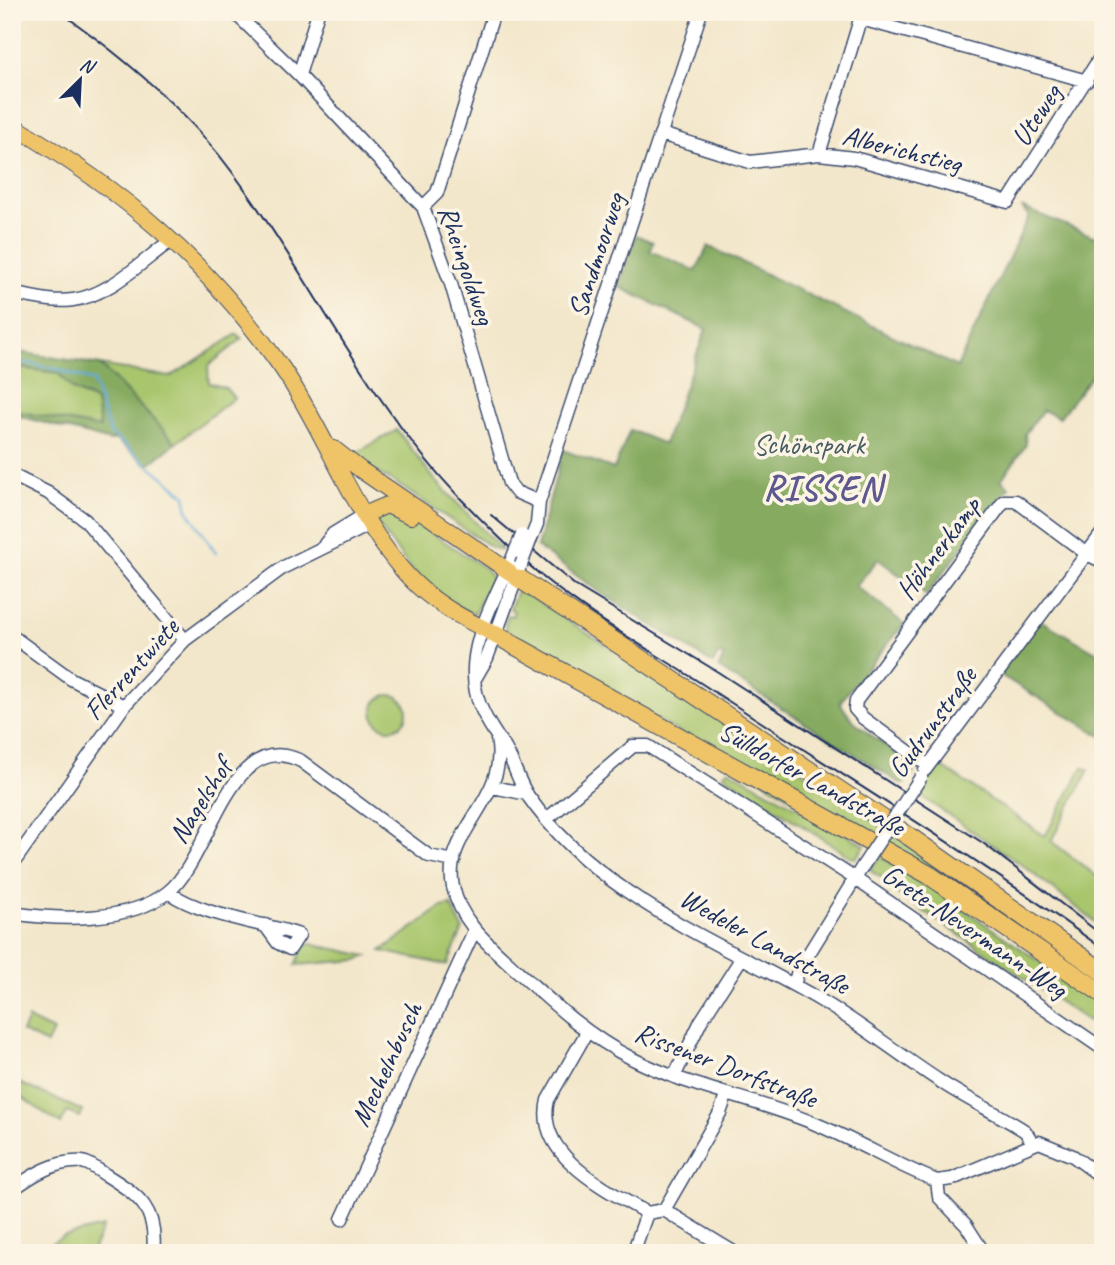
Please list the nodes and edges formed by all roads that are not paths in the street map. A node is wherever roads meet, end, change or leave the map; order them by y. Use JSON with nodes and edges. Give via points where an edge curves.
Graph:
{"nodes":[{"id":1,"x":234,"y":12,"type":"edge"},
{"id":2,"x":318,"y":12,"type":"edge"},
{"id":3,"x":494,"y":12,"type":"edge"},
{"id":4,"x":701,"y":12,"type":"edge"},
{"id":5,"x":862,"y":15,"type":"edge"},
{"id":6,"x":1103,"y":53,"type":"edge"},
{"id":7,"x":299,"y":75,"type":"junction"},
{"id":8,"x":1087,"y":80,"type":"junction"},
{"id":9,"x":12,"y":125,"type":"edge"},
{"id":10,"x":661,"y":134,"type":"junction"},
{"id":11,"x":819,"y":154,"type":"junction"},
{"id":12,"x":1008,"y":202,"type":"joint"},
{"id":13,"x":423,"y":207,"type":"junction"},
{"id":14,"x":172,"y":240,"type":"junction"},
{"id":15,"x":12,"y":293,"type":"edge"},
{"id":16,"x":327,"y":443,"type":"junction"},
{"id":17,"x":12,"y":475,"type":"edge"},
{"id":18,"x":537,"y":508,"type":"junction"},
{"id":19,"x":368,"y":519,"type":"junction"},
{"id":20,"x":1103,"y":533,"type":"edge"},
{"id":21,"x":1087,"y":554,"type":"junction"},
{"id":22,"x":486,"y":556,"type":"junction"},
{"id":23,"x":1103,"y":562,"type":"edge"},
{"id":24,"x":514,"y":568,"type":"junction"},
{"id":25,"x":489,"y":631,"type":"junction"},
{"id":26,"x":12,"y":636,"type":"edge"},
{"id":27,"x":185,"y":640,"type":"junction"},
{"id":28,"x":124,"y":706,"type":"junction"},
{"id":29,"x":497,"y":739,"type":"junction"},
{"id":30,"x":924,"y":771,"type":"junction"},
{"id":31,"x":493,"y":787,"type":"junction"},
{"id":32,"x":527,"y":794,"type":"junction"},
{"id":33,"x":547,"y":819,"type":"junction"},
{"id":34,"x":454,"y":861,"type":"junction"},
{"id":35,"x":12,"y":865,"type":"edge"},
{"id":36,"x":854,"y":878,"type":"junction"},
{"id":37,"x":168,"y":892,"type":"junction"},
{"id":38,"x":12,"y":913,"type":"edge"},
{"id":39,"x":265,"y":925,"type":"dead end"},
{"id":40,"x":474,"y":930,"type":"junction"},
{"id":41,"x":740,"y":958,"type":"junction"},
{"id":42,"x":1103,"y":972,"type":"edge"},
{"id":43,"x":794,"y":985,"type":"junction"},
{"id":44,"x":1103,"y":994,"type":"edge"},
{"id":45,"x":587,"y":1031,"type":"junction"},
{"id":46,"x":1103,"y":1049,"type":"edge"},
{"id":47,"x":674,"y":1077,"type":"junction"},
{"id":48,"x":726,"y":1096,"type":"junction"},
{"id":49,"x":1033,"y":1143,"type":"junction"},
{"id":50,"x":1103,"y":1178,"type":"edge"},
{"id":51,"x":937,"y":1181,"type":"junction"},
{"id":52,"x":12,"y":1190,"type":"edge"},
{"id":53,"x":664,"y":1210,"type":"junction"},
{"id":54,"x":647,"y":1213,"type":"junction"},
{"id":55,"x":342,"y":1219,"type":"dead end"},
{"id":56,"x":153,"y":1253,"type":"edge"},
{"id":57,"x":633,"y":1253,"type":"edge"},
{"id":58,"x":735,"y":1253,"type":"edge"},
{"id":59,"x":984,"y":1253,"type":"edge"}],
"edges":[{"from":1,"to":7,"type":"street","name":"Rheingoldweg"},
{"from":2,"to":7,"type":"street"},
{"from":3,"to":13,"type":"street","via":[[437,193]]},
{"from":4,"to":10,"type":"street","name":"Sandmoorweg"},
{"from":5,"to":8,"type":"street"},
{"from":5,"to":11,"type":"street"},
{"from":6,"to":8,"type":"street","name":"Uteweg"},
{"from":7,"to":13,"type":"street","name":"Rheingoldweg"},
{"from":8,"to":12,"type":"street","name":"Uteweg"},
{"from":9,"to":14,"type":"main road","via":[[114,189]]},
{"from":10,"to":11,"type":"street","name":"Alberichstieg","via":[[750,162]]},
{"from":10,"to":18,"type":"street","name":"Sandmoorweg"},
{"from":11,"to":12,"type":"street","name":"Alberichstieg","via":[[854,158]]},
{"from":13,"to":18,"type":"street","name":"Rheingoldweg","via":[[451,284],[509,483]]},
{"from":14,"to":15,"type":"street","via":[[106,288],[84,298],[58,300]]},
{"from":14,"to":16,"type":"main road","via":[[230,300],[281,368]]},
{"from":16,"to":19,"type":"main road"},
{"from":16,"to":22,"type":"main road"},
{"from":17,"to":27,"type":"street","via":[[48,493],[85,520]]},
{"from":18,"to":24,"type":"street","name":"Sandmoorweg","bridge":true,"via":[[528,521]]},
{"from":19,"to":22,"type":"main road","via":[[383,505],[396,506],[454,544]]},
{"from":19,"to":25,"type":"main road","via":[[391,556],[417,585]]},
{"from":19,"to":27,"type":"street","name":"Flerrentwiete","via":[[338,542],[325,544],[284,567]]},
{"from":20,"to":21,"type":"street","name":"Gudrunstraße"},
{"from":21,"to":23,"type":"street"},
{"from":21,"to":30,"type":"street","name":"Gudrunstraße"},
{"from":21,"to":30,"type":"street","name":"Höhnerkamp","via":[[1016,501],[1004,501],[858,695],[855,707],[863,718]]},
{"from":22,"to":24,"type":"main road"},
{"from":24,"to":25,"type":"street","name":"Wedeler Landstraße"},
{"from":24,"to":42,"type":"highway","name":"Sülldorfer Landstraße"},
{"from":25,"to":29,"type":"street","name":"Wedeler Landstraße","via":[[476,694]]},
{"from":25,"to":44,"type":"highway","name":"Sülldorfer Landstraße","via":[[929,875]]},
{"from":26,"to":28,"type":"street","via":[[71,679]]},
{"from":27,"to":28,"type":"street","name":"Flerrentwiete"},
{"from":28,"to":35,"type":"street","name":"Flerrentwiete"},
{"from":29,"to":31,"type":"street","name":"Rissener Dorfstraße"},
{"from":29,"to":32,"type":"street","name":"Wedeler Landstraße"},
{"from":30,"to":36,"type":"street","name":"Gudrunstraße","bridge":true},
{"from":31,"to":32,"type":"street"},
{"from":31,"to":34,"type":"street","name":"Rissener Dorfstraße","via":[[466,829]]},
{"from":32,"to":33,"type":"street","name":"Wedeler Landstraße"},
{"from":33,"to":36,"type":"street","name":"Grete-Nevermann-Weg","via":[[629,749],[642,744]]},
{"from":33,"to":41,"type":"street","name":"Wedeler Landstraße","via":[[572,847],[625,890]]},
{"from":34,"to":37,"type":"street","name":"Nagelshof","via":[[429,856],[301,761],[285,754],[266,754],[227,794],[184,874]]},
{"from":34,"to":40,"type":"street","name":"Rissener Dorfstraße","via":[[453,888]]},
{"from":36,"to":43,"type":"street","name":"Gudrunstraße"},
{"from":36,"to":46,"type":"street","name":"Grete-Nevermann-Weg"},
{"from":37,"to":38,"type":"street","name":"Nagelshof","via":[[132,908],[92,917]]},
{"from":37,"to":39,"type":"street","via":[[188,905]]},
{"from":40,"to":45,"type":"street","name":"Rissener Dorfstraße"},
{"from":40,"to":55,"type":"street","name":"Mechelnbusch"},
{"from":41,"to":43,"type":"street","name":"Wedeler Landstraße"},
{"from":41,"to":47,"type":"street","via":[[701,1021]]},
{"from":43,"to":49,"type":"street","name":"Wedeler Landstraße","via":[[939,1081],[1021,1128]]},
{"from":45,"to":47,"type":"street","name":"Rissener Dorfstraße","via":[[632,1059]]},
{"from":45,"to":54,"type":"street","via":[[548,1100],[549,1132],[563,1153],[596,1183]]},
{"from":47,"to":48,"type":"street","name":"Rissener Dorfstraße"},
{"from":48,"to":51,"type":"street","name":"Rissener Dorfstraße","via":[[818,1125]]},
{"from":48,"to":53,"type":"street"},
{"from":49,"to":50,"type":"street","name":"Wedeler Landstraße","via":[[1062,1150]]},
{"from":49,"to":51,"type":"street","via":[[952,1179]]},
{"from":51,"to":59,"type":"street","via":[[939,1197],[966,1225]]},
{"from":52,"to":56,"type":"street","via":[[60,1164],[85,1162],[145,1204],[155,1235]]},
{"from":53,"to":54,"type":"street"},
{"from":53,"to":58,"type":"street"},
{"from":54,"to":57,"type":"street"}]}
